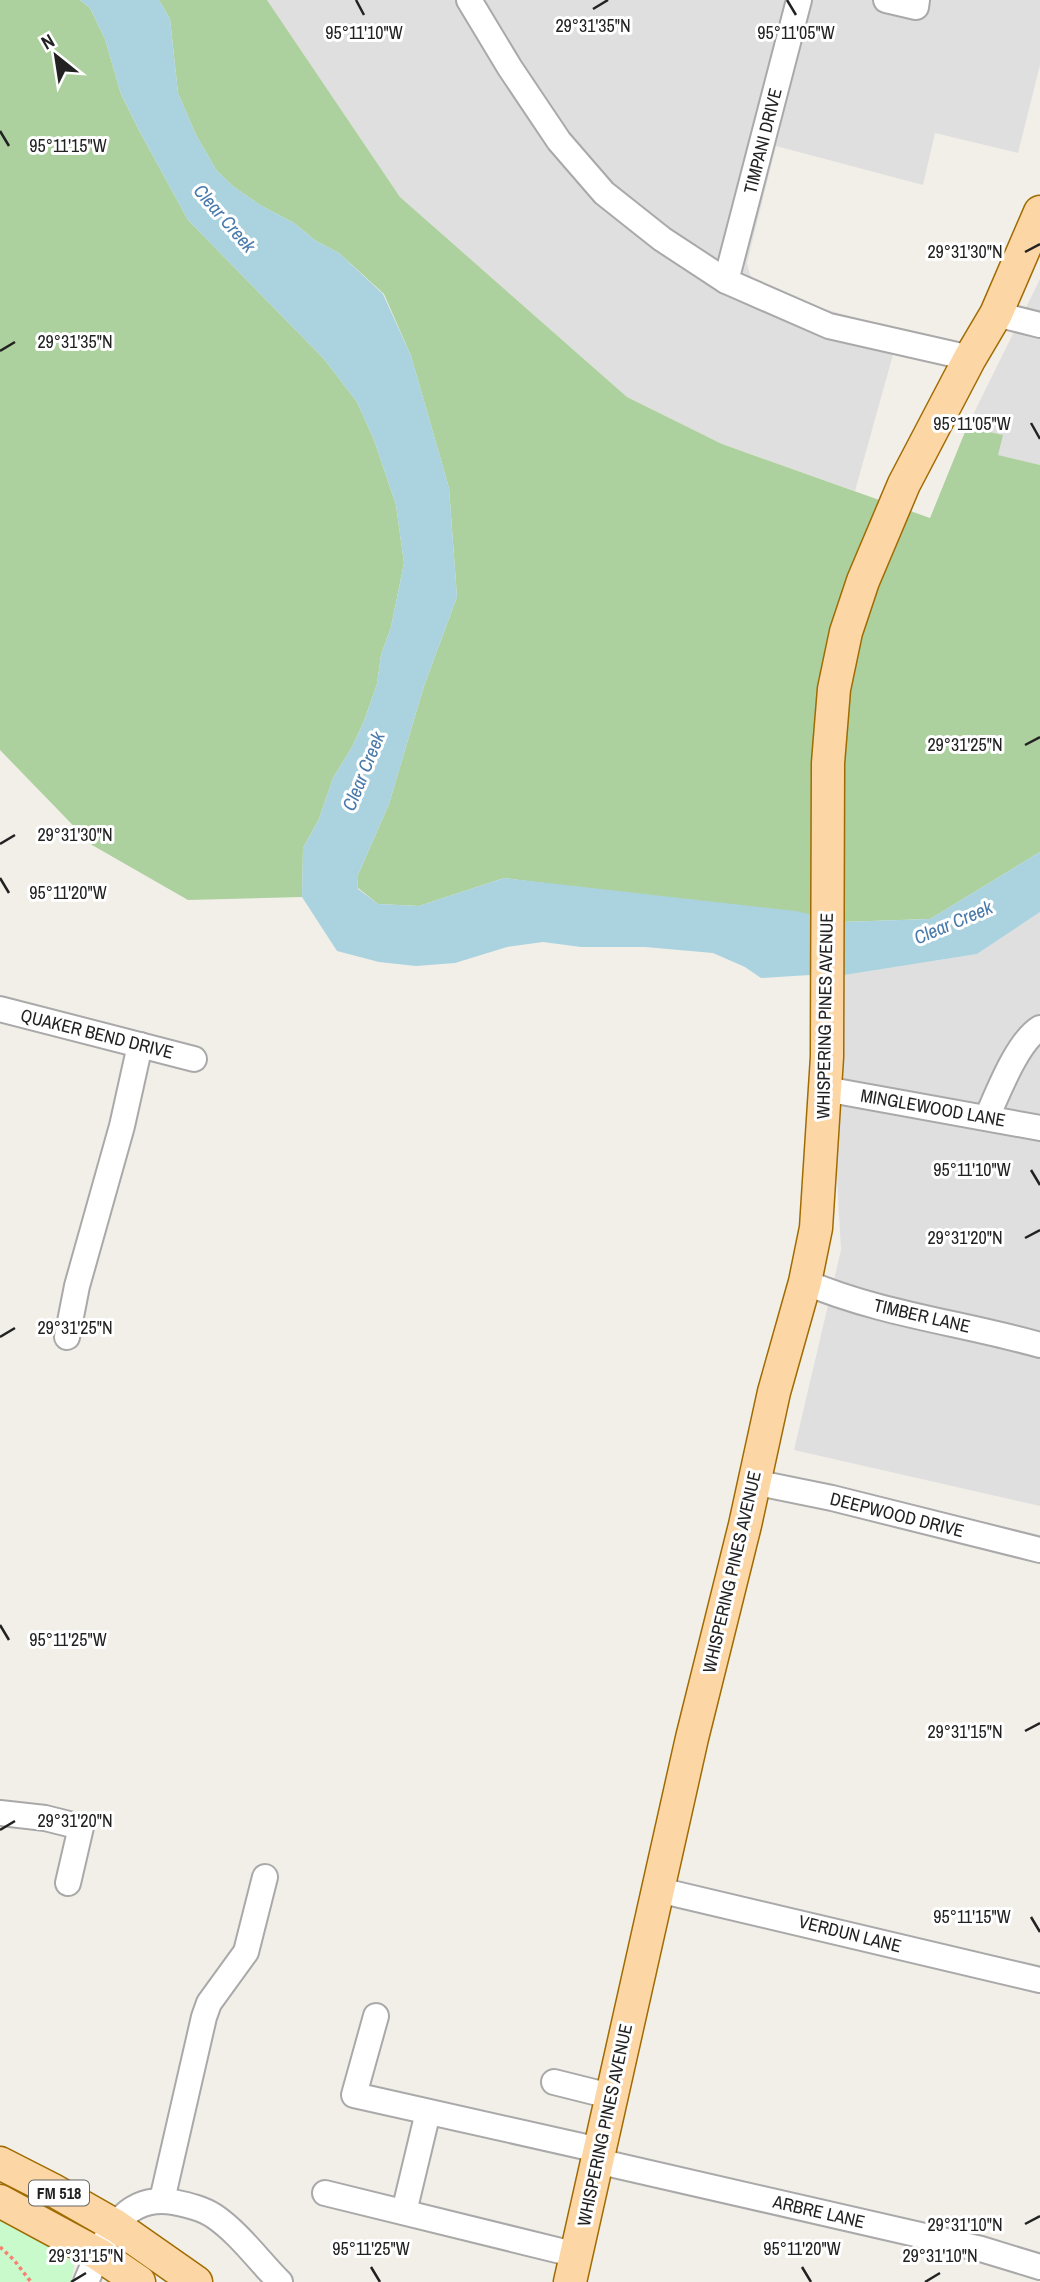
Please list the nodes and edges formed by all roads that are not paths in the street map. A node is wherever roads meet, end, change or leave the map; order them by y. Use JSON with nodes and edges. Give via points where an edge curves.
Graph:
{"nodes":[{"id":1,"x":468,"y":0,"type":"edge"},
{"id":2,"x":799,"y":0,"type":"edge"},
{"id":3,"x":886,"y":0,"type":"edge"},
{"id":4,"x":917,"y":4,"type":"edge"},
{"id":5,"x":1040,"y":212,"type":"edge"},
{"id":6,"x":726,"y":281,"type":"junction"},
{"id":7,"x":996,"y":314,"type":"junction"},
{"id":8,"x":1040,"y":325,"type":"edge"},
{"id":9,"x":970,"y":358,"type":"junction"},
{"id":10,"x":0,"y":1009,"type":"edge"},
{"id":11,"x":1040,"y":1028,"type":"edge"},
{"id":12,"x":140,"y":1045,"type":"junction"},
{"id":13,"x":194,"y":1059,"type":"dead end"},
{"id":14,"x":825,"y":1089,"type":"junction"},
{"id":15,"x":987,"y":1117,"type":"junction"},
{"id":16,"x":1040,"y":1128,"type":"edge"},
{"id":17,"x":805,"y":1282,"type":"junction"},
{"id":18,"x":67,"y":1337,"type":"dead end"},
{"id":19,"x":1040,"y":1345,"type":"edge"},
{"id":20,"x":753,"y":1482,"type":"junction"},
{"id":21,"x":1040,"y":1550,"type":"edge"},
{"id":22,"x":0,"y":1813,"type":"edge"},
{"id":23,"x":265,"y":1877,"type":"dead end"},
{"id":24,"x":68,"y":1882,"type":"dead end"},
{"id":25,"x":659,"y":1890,"type":"junction"},
{"id":26,"x":1040,"y":1980,"type":"edge"},
{"id":27,"x":376,"y":2016,"type":"dead end"},
{"id":28,"x":554,"y":2082,"type":"dead end"},
{"id":29,"x":610,"y":2096,"type":"junction"},
{"id":30,"x":428,"y":2112,"type":"junction"},
{"id":31,"x":598,"y":2155,"type":"junction"},
{"id":32,"x":0,"y":2163,"type":"edge"},
{"id":33,"x":325,"y":2193,"type":"dead end"},
{"id":34,"x":162,"y":2200,"type":"junction"},
{"id":35,"x":0,"y":2201,"type":"edge"},
{"id":36,"x":404,"y":2212,"type":"junction"},
{"id":37,"x":116,"y":2226,"type":"junction"},
{"id":38,"x":1040,"y":2267,"type":"edge"},
{"id":39,"x":92,"y":2268,"type":"edge"},
{"id":40,"x":573,"y":2269,"type":"edge"},
{"id":41,"x":139,"y":2282,"type":"edge"},
{"id":42,"x":196,"y":2282,"type":"edge"},
{"id":43,"x":280,"y":2282,"type":"edge"}],
"edges":[{"from":1,"to":6,"type":"street","via":[[559,141],[604,193]]},
{"from":2,"to":6,"type":"street","name":"TIMPANI DRIVE"},
{"from":3,"to":4,"type":"street"},
{"from":5,"to":7,"type":"main road","name":"WHISPERING PINES AVENUE"},
{"from":6,"to":9,"type":"street","via":[[828,326]]},
{"from":7,"to":8,"type":"street"},
{"from":7,"to":9,"type":"main road","name":"WHISPERING PINES AVENUE"},
{"from":9,"to":14,"type":"main road","name":"WHISPERING PINES AVENUE","via":[[904,484],[863,581],[834,689],[828,763]]},
{"from":10,"to":12,"type":"street","name":"QUAKER BEND DRIVE"},
{"from":11,"to":15,"type":"street","via":[[1007,1072]]},
{"from":12,"to":13,"type":"street","name":"QUAKER BEND DRIVE"},
{"from":12,"to":18,"type":"street"},
{"from":14,"to":15,"type":"street","name":"MINGLEWOOD LANE"},
{"from":14,"to":17,"type":"main road","name":"WHISPERING PINES AVENUE","via":[[816,1228]]},
{"from":15,"to":16,"type":"street","name":"MINGLEWOOD LANE"},
{"from":17,"to":19,"type":"street","name":"TIMBER LANE","via":[[909,1315]]},
{"from":17,"to":20,"type":"main road","name":"WHISPERING PINES AVENUE"},
{"from":20,"to":21,"type":"street","name":"DEEPWOOD DRIVE"},
{"from":20,"to":25,"type":"main road","name":"WHISPERING PINES AVENUE"},
{"from":22,"to":24,"type":"street","via":[[81,1827]]},
{"from":23,"to":34,"type":"street","via":[[247,1952],[209,2003],[204,2017]]},
{"from":25,"to":26,"type":"street","name":"VERDUN LANE"},
{"from":25,"to":29,"type":"main road","name":"WHISPERING PINES AVENUE"},
{"from":27,"to":30,"type":"street","name":"ARBRE LANE","via":[[354,2095]]},
{"from":28,"to":29,"type":"street"},
{"from":29,"to":31,"type":"main road","name":"WHISPERING PINES AVENUE"},
{"from":30,"to":31,"type":"street","name":"ARBRE LANE"},
{"from":30,"to":36,"type":"street"},
{"from":31,"to":38,"type":"street","name":"ARBRE LANE"},
{"from":31,"to":40,"type":"main road","name":"WHISPERING PINES AVENUE"},
{"from":32,"to":37,"type":"main road","number":"FM 518"},
{"from":33,"to":36,"type":"street"},
{"from":34,"to":37,"type":"street","via":[[128,2210]]},
{"from":34,"to":43,"type":"street","via":[[212,2215]]},
{"from":35,"to":39,"type":"main road","number":"FM 518"},
{"from":36,"to":40,"type":"street"},
{"from":37,"to":39,"type":"street"},
{"from":37,"to":42,"type":"main road","number":"FM 518"},
{"from":39,"to":41,"type":"main road","number":"FM 518"}]}
